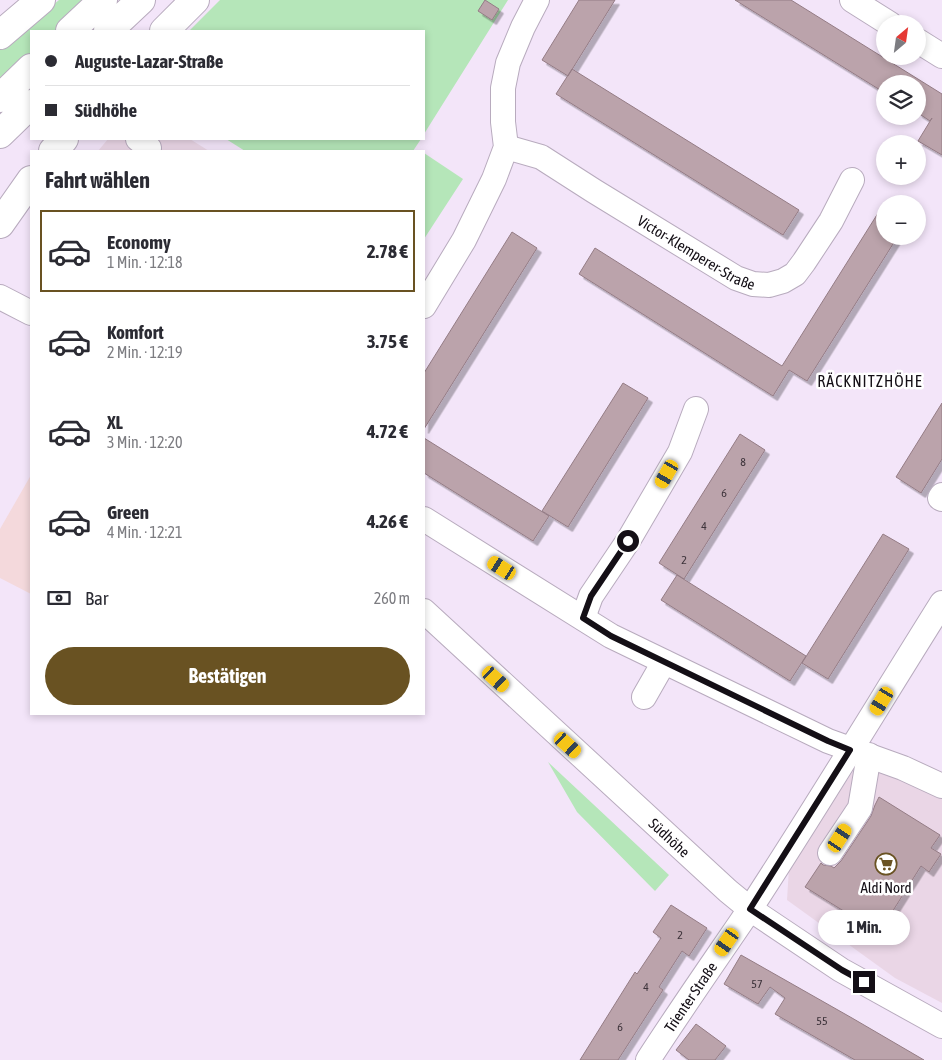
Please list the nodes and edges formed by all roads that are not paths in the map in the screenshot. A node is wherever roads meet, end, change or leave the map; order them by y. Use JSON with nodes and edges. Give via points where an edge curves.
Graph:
{"nodes":[{"id":1,"x":103,"y":0,"type":"edge"},
{"id":2,"x":140,"y":0,"type":"edge"},
{"id":3,"x":195,"y":0,"type":"edge"},
{"id":4,"x":537,"y":0,"type":"edge"},
{"id":5,"x":852,"y":0,"type":"edge"},
{"id":6,"x":27,"y":4,"type":"edge"},
{"id":7,"x":876,"y":15,"type":"edge"},
{"id":8,"x":71,"y":30,"type":"edge"},
{"id":9,"x":109,"y":30,"type":"edge"},
{"id":10,"x":165,"y":30,"type":"edge"},
{"id":11,"x":0,"y":34,"type":"edge"},
{"id":12,"x":926,"y":46,"type":"edge"},
{"id":13,"x":942,"y":56,"type":"edge"},
{"id":14,"x":30,"y":69,"type":"edge"},
{"id":15,"x":0,"y":98,"type":"edge"},
{"id":16,"x":30,"y":105,"type":"edge"},
{"id":17,"x":0,"y":134,"type":"edge"},
{"id":18,"x":63,"y":140,"type":"edge"},
{"id":19,"x":506,"y":147,"type":"junction"},
{"id":20,"x":54,"y":150,"type":"edge"},
{"id":21,"x":852,"y":180,"type":"dead end"},
{"id":22,"x":30,"y":181,"type":"edge"},
{"id":23,"x":0,"y":224,"type":"edge"},
{"id":24,"x":0,"y":297,"type":"edge"},
{"id":25,"x":425,"y":304,"type":"edge"},
{"id":26,"x":30,"y":312,"type":"edge"},
{"id":27,"x":696,"y":409,"type":"dead end"},
{"id":28,"x":942,"y":495,"type":"edge"},
{"id":29,"x":942,"y":499,"type":"edge"},
{"id":30,"x":425,"y":520,"type":"edge"},
{"id":31,"x":942,"y":603,"type":"edge"},
{"id":32,"x":425,"y":613,"type":"edge"},
{"id":33,"x":583,"y":618,"type":"junction"},
{"id":34,"x":664,"y":662,"type":"junction"},
{"id":35,"x":644,"y":697,"type":"dead end"},
{"id":36,"x":860,"y":753,"type":"junction"},
{"id":37,"x":942,"y":786,"type":"edge"},
{"id":38,"x":830,"y":853,"type":"dead end"},
{"id":39,"x":750,"y":909,"type":"junction"},
{"id":40,"x":942,"y":1026,"type":"edge"},
{"id":41,"x":649,"y":1060,"type":"edge"}],
"edges":[{"from":1,"to":8,"type":"main road"},
{"from":2,"to":9,"type":"main road"},
{"from":3,"to":10,"type":"main road"},
{"from":4,"to":19,"type":"street","via":[[508,63],[503,88]]},
{"from":5,"to":7,"type":"street"},
{"from":6,"to":11,"type":"main road"},
{"from":12,"to":13,"type":"street"},
{"from":14,"to":15,"type":"main road"},
{"from":16,"to":17,"type":"main road"},
{"from":18,"to":20,"type":"main road"},
{"from":19,"to":21,"type":"street","name":"Victor-Klemperer-Straße","via":[[541,157],[736,278],[769,286],[794,274],[804,262],[831,221]]},
{"from":19,"to":25,"type":"street","via":[[494,180],[464,240]]},
{"from":22,"to":23,"type":"main road"},
{"from":24,"to":26,"type":"street"},
{"from":27,"to":33,"type":"street","via":[[680,452],[628,541],[591,596]]},
{"from":28,"to":29,"type":"street"},
{"from":30,"to":33,"type":"street"},
{"from":31,"to":36,"type":"street","name":"Trienter Straße"},
{"from":32,"to":39,"type":"street","name":"Südhöhe"},
{"from":33,"to":34,"type":"street"},
{"from":34,"to":35,"type":"street"},
{"from":34,"to":36,"type":"street","via":[[828,741]]},
{"from":36,"to":37,"type":"street"},
{"from":36,"to":38,"type":"street","via":[[860,808]]},
{"from":36,"to":39,"type":"street","name":"Trienter Straße"},
{"from":39,"to":40,"type":"street","name":"Südhöhe","via":[[842,970]]},
{"from":39,"to":41,"type":"street","name":"Trienter Straße"}]}
